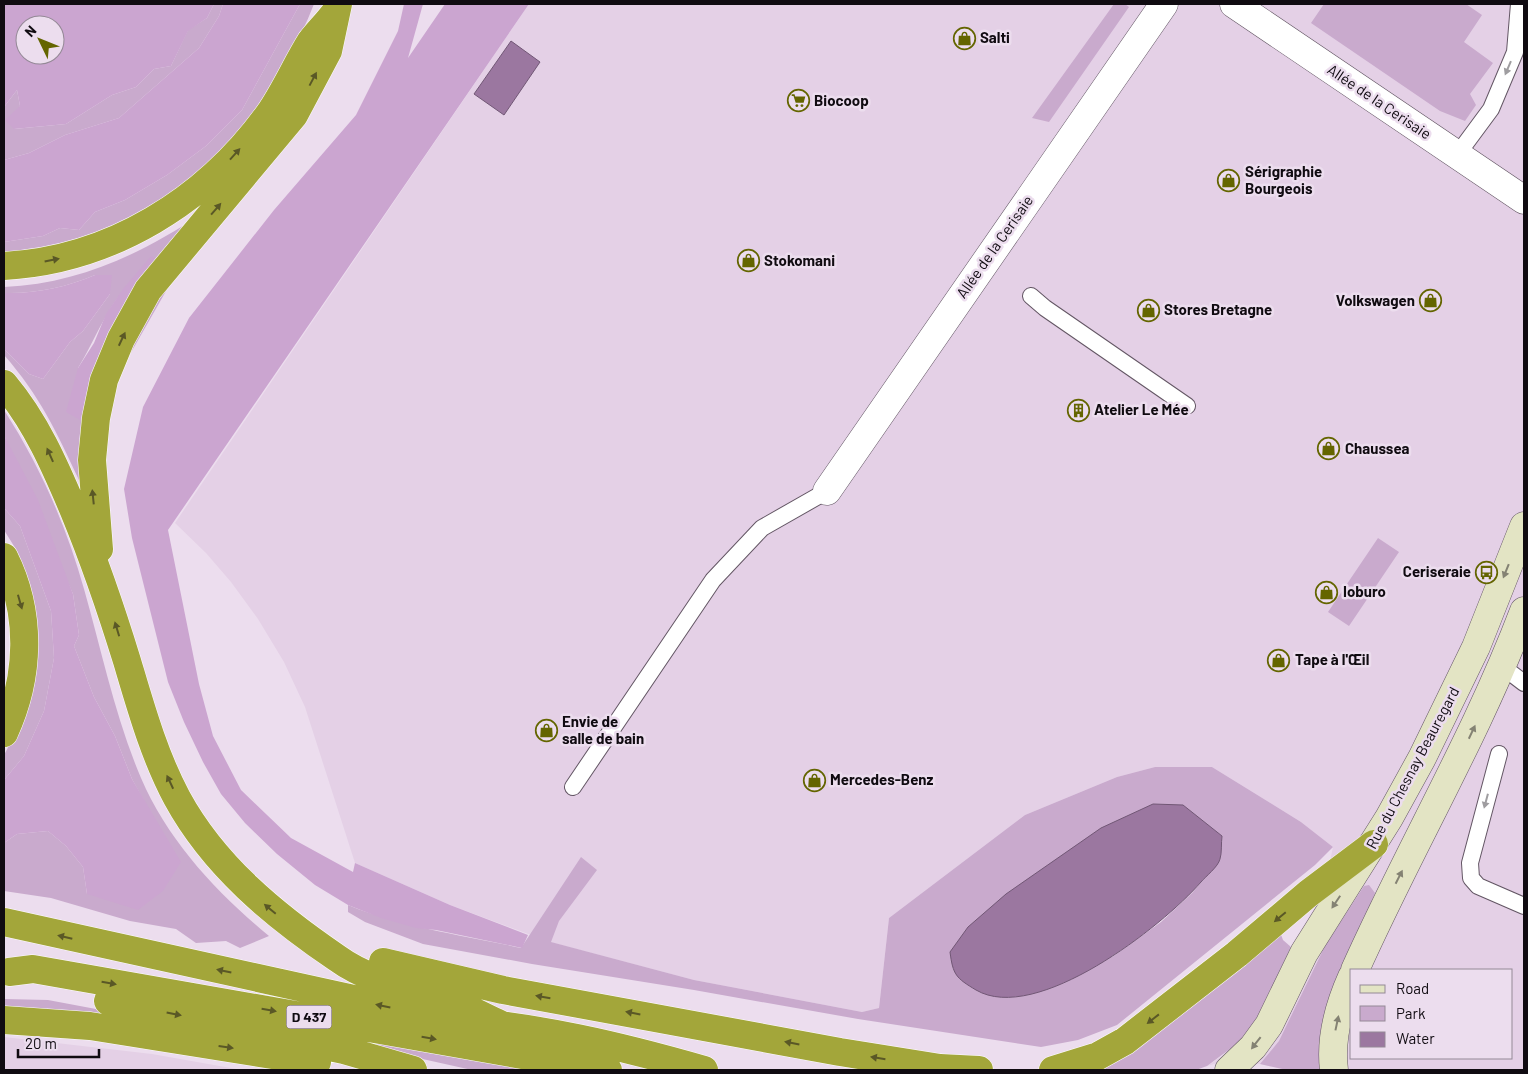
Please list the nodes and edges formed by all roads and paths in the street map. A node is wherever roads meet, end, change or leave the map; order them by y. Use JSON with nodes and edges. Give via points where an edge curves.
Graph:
{"nodes":[{"id":1,"x":1164,"y":4,"type":"edge"},
{"id":2,"x":1234,"y":4,"type":"edge"},
{"id":3,"x":1519,"y":4,"type":"edge"},
{"id":4,"x":337,"y":8,"type":"edge"},
{"id":5,"x":1457,"y":155,"type":"junction"},
{"id":6,"x":1524,"y":200,"type":"edge"},
{"id":7,"x":4,"y":266,"type":"edge"},
{"id":8,"x":1031,"y":296,"type":"dead end"},
{"id":9,"x":4,"y":384,"type":"edge"},
{"id":10,"x":1187,"y":406,"type":"dead end"},
{"id":11,"x":827,"y":491,"type":"joint"},
{"id":12,"x":1524,"y":526,"type":"edge"},
{"id":13,"x":4,"y":557,"type":"edge"},
{"id":14,"x":102,"y":580,"type":"junction"},
{"id":15,"x":1524,"y":611,"type":"edge"},
{"id":16,"x":1503,"y":667,"type":"junction"},
{"id":17,"x":1524,"y":684,"type":"edge"},
{"id":18,"x":4,"y":733,"type":"edge"},
{"id":19,"x":1499,"y":754,"type":"dead end"},
{"id":20,"x":573,"y":788,"type":"dead end"},
{"id":21,"x":1374,"y":844,"type":"junction"},
{"id":22,"x":1524,"y":906,"type":"edge"},
{"id":23,"x":4,"y":922,"type":"edge"},
{"id":24,"x":310,"y":937,"type":"junction"},
{"id":25,"x":1355,"y":969,"type":"edge"},
{"id":26,"x":6,"y":972,"type":"edge"},
{"id":27,"x":1350,"y":982,"type":"edge"},
{"id":28,"x":4,"y":1020,"type":"edge"},
{"id":29,"x":500,"y":1024,"type":"junction"},
{"id":30,"x":372,"y":1070,"type":"edge"},
{"id":31,"x":413,"y":1070,"type":"edge"},
{"id":32,"x":608,"y":1070,"type":"edge"},
{"id":33,"x":704,"y":1070,"type":"edge"},
{"id":34,"x":979,"y":1070,"type":"edge"},
{"id":35,"x":1053,"y":1070,"type":"edge"},
{"id":36,"x":1229,"y":1070,"type":"edge"},
{"id":37,"x":1334,"y":1070,"type":"edge"}],
"edges":[{"from":1,"to":11,"type":"street","name":"Allée de la Cerisaie"},
{"from":2,"to":5,"type":"street","name":"Allée de la Cerisaie"},
{"from":3,"to":5,"type":"lane","one_way":true,"via":[[1515,52],[1491,109]]},
{"from":7,"to":4,"type":"highway","one_way":true,"via":[[71,256],[105,245],[138,230],[198,189],[226,164],[270,113],[312,41]]},
{"from":14,"to":4,"type":"highway","one_way":true,"via":[[92,460],[104,380],[121,339],[148,290],[294,115],[328,51]]},
{"from":5,"to":6,"type":"street","name":"Allée de la Cerisaie"},
{"from":8,"to":10,"type":"lane"},
{"from":14,"to":9,"type":"highway","one_way":true,"via":[[44,442]]},
{"from":11,"to":20,"type":"lane","via":[[762,528],[713,580]]},
{"from":12,"to":21,"type":"main road","name":"Rue du Chesnay Beauregard","one_way":true,"via":[[1476,647],[1422,758]]},
{"from":13,"to":18,"type":"highway","one_way":true,"via":[[12,572],[23,612],[25,646],[15,710]]},
{"from":24,"to":14,"type":"highway","one_way":true,"via":[[247,889],[215,854],[178,798],[147,725]]},
{"from":15,"to":16,"type":"main road"},
{"from":16,"to":17,"type":"lane"},
{"from":25,"to":16,"type":"main road","one_way":true},
{"from":19,"to":22,"type":"lane","one_way":true,"via":[[1470,864],[1471,878],[1478,886]]},
{"from":21,"to":35,"type":"highway","one_way":true,"via":[[1125,1041],[1098,1056]]},
{"from":21,"to":36,"type":"main road","name":"Rue du Chesnay Beauregard","one_way":true,"via":[[1304,953],[1269,1025],[1253,1047]]},
{"from":29,"to":23,"type":"highway","number":"D 437","one_way":true,"via":[[449,1020]]},
{"from":24,"to":29,"type":"highway","via":[[338,960]]},
{"from":34,"to":24,"type":"highway","one_way":true,"via":[[940,1068],[840,1052],[503,990],[398,968]]},
{"from":26,"to":31,"type":"highway","one_way":true,"via":[[32,984],[344,1050]]},
{"from":26,"to":32,"type":"highway","number":"D 437","one_way":true,"via":[[33,969]]},
{"from":37,"to":27,"type":"main road","one_way":true,"via":[[1334,1036]]},
{"from":28,"to":30,"type":"highway","one_way":true,"via":[[90,1026]]},
{"from":29,"to":33,"type":"highway","number":"D 437","via":[[634,1050]]}]}
